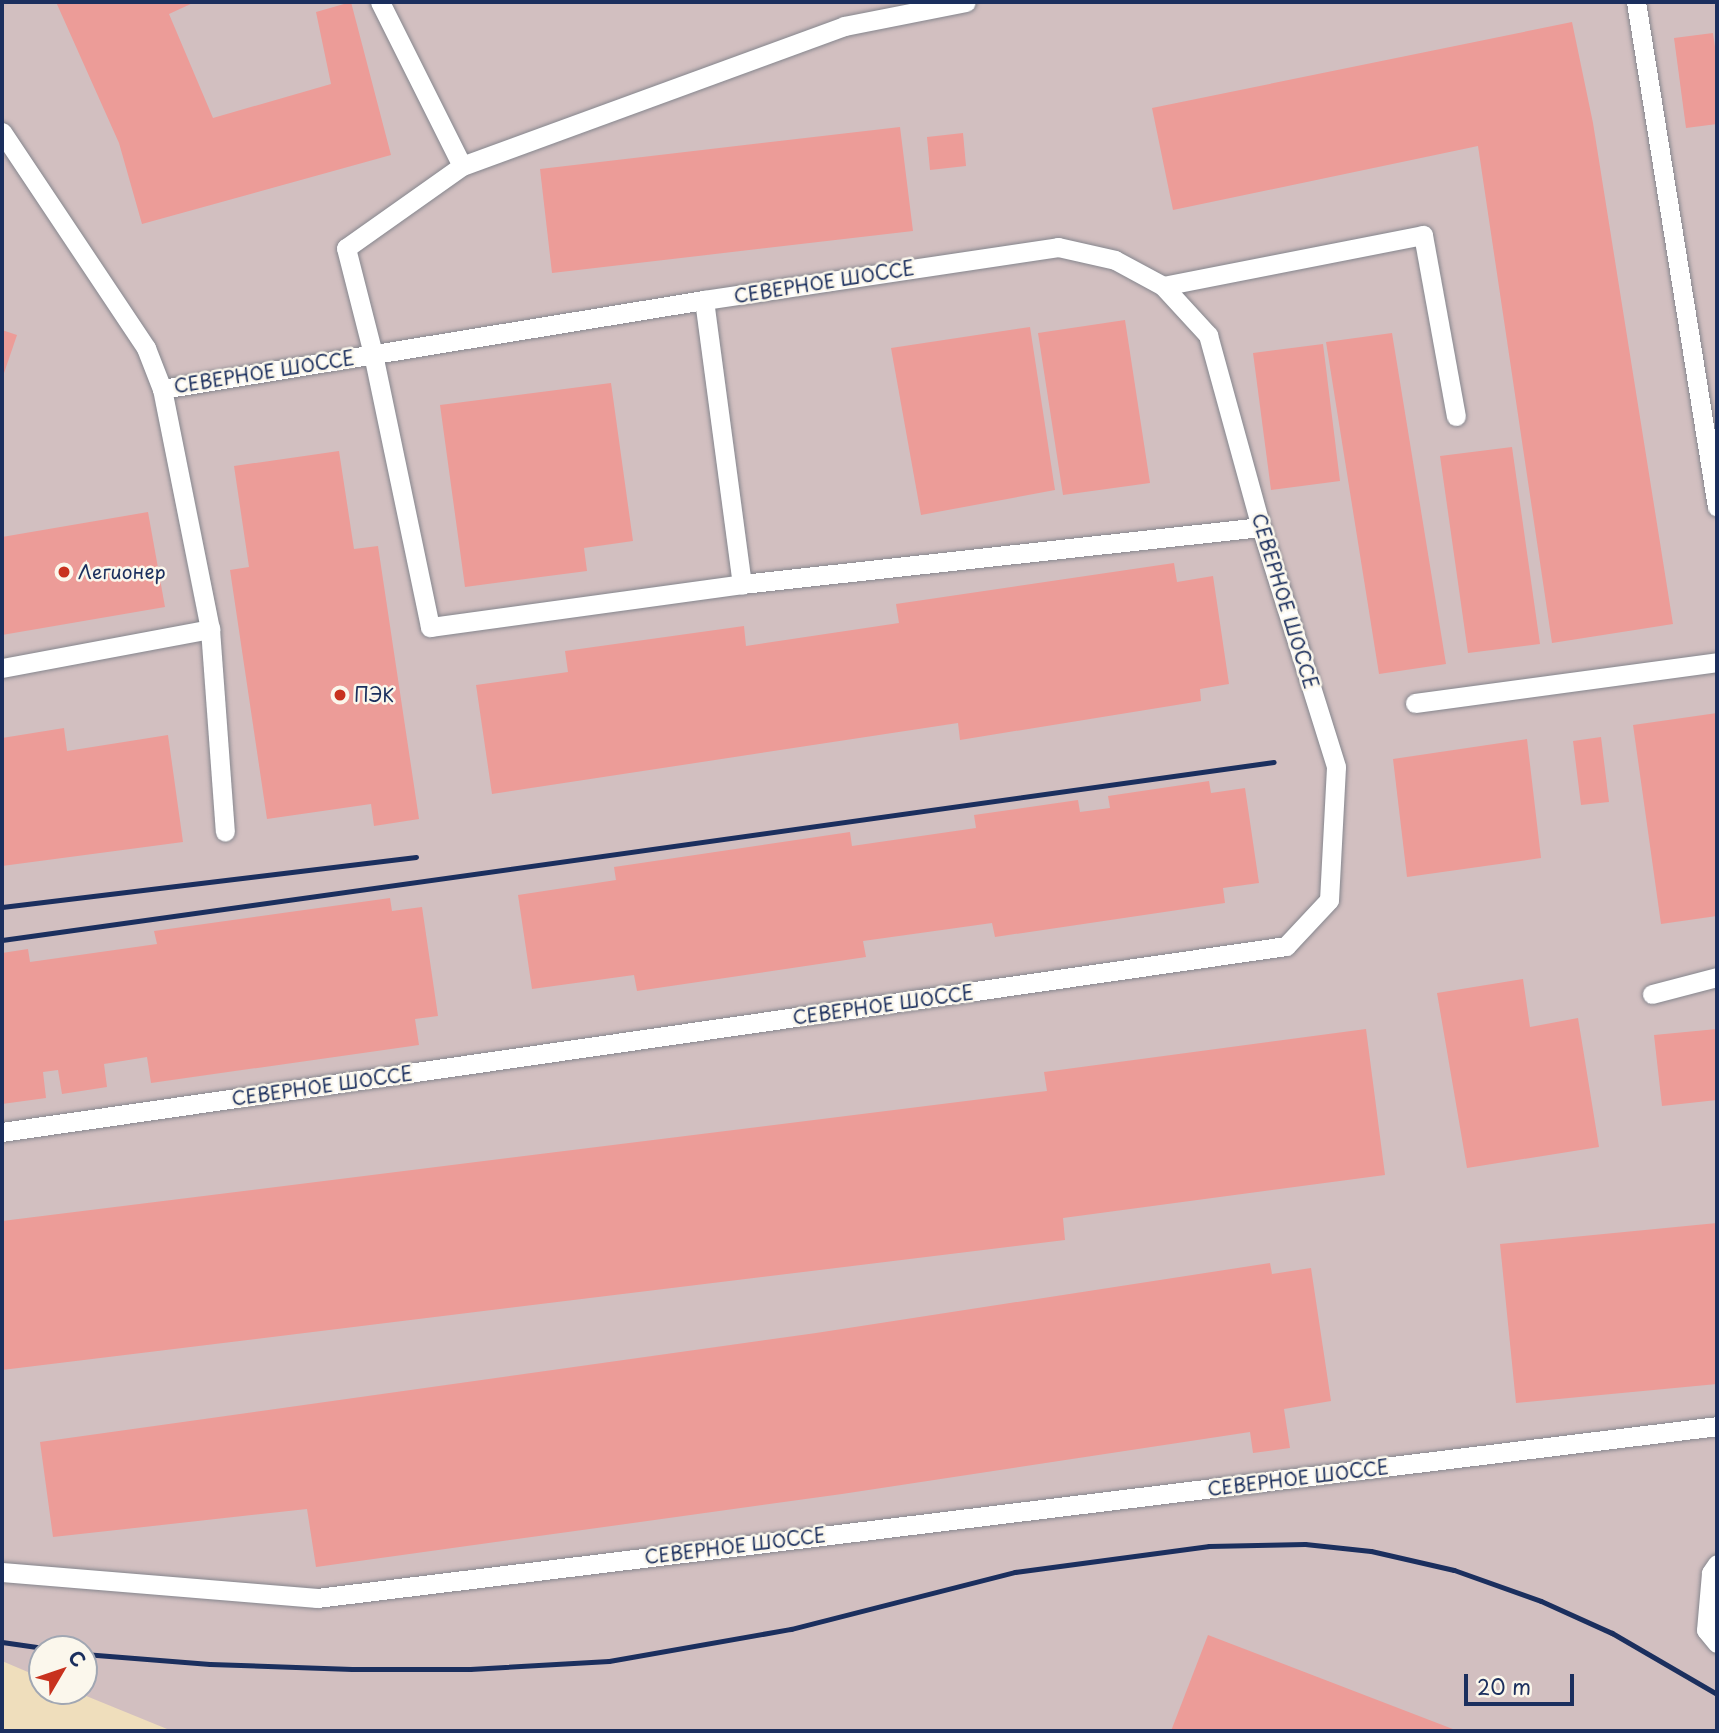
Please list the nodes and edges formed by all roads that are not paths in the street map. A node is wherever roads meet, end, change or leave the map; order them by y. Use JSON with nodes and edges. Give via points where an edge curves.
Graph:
{"nodes":[{"id":1,"x":380,"y":2,"type":"edge"},
{"id":2,"x":966,"y":2,"type":"edge"},
{"id":3,"x":1636,"y":2,"type":"edge"},
{"id":4,"x":2,"y":132,"type":"edge"},
{"id":5,"x":462,"y":166,"type":"junction"},
{"id":6,"x":1163,"y":286,"type":"junction"},
{"id":7,"x":704,"y":300,"type":"junction"},
{"id":8,"x":373,"y":354,"type":"junction"},
{"id":9,"x":162,"y":389,"type":"junction"},
{"id":10,"x":1456,"y":416,"type":"dead end"},
{"id":11,"x":1717,"y":507,"type":"edge"},
{"id":12,"x":1261,"y":527,"type":"junction"},
{"id":13,"x":742,"y":584,"type":"junction"},
{"id":14,"x":210,"y":629,"type":"junction"},
{"id":15,"x":1717,"y":662,"type":"edge"},
{"id":16,"x":2,"y":668,"type":"edge"},
{"id":17,"x":1415,"y":703,"type":"dead end"},
{"id":18,"x":225,"y":831,"type":"dead end"},
{"id":19,"x":1717,"y":977,"type":"edge"},
{"id":20,"x":1653,"y":994,"type":"dead end"},
{"id":21,"x":2,"y":1132,"type":"edge"},
{"id":22,"x":1717,"y":1426,"type":"edge"},
{"id":23,"x":1717,"y":1564,"type":"edge"},
{"id":24,"x":2,"y":1572,"type":"edge"},
{"id":25,"x":1717,"y":1643,"type":"edge"}],
"edges":[{"from":1,"to":5,"type":"lane"},
{"from":2,"to":5,"type":"lane","via":[[844,26]]},
{"from":3,"to":11,"type":"lane"},
{"from":4,"to":9,"type":"lane","name":"СЕВЕРНОЕ ШОССЕ","via":[[146,348]]},
{"from":5,"to":8,"type":"lane","via":[[345,248]]},
{"from":6,"to":7,"type":"lane","name":"СЕВЕРНОЕ ШОССЕ","via":[[1115,260],[1058,247]]},
{"from":6,"to":10,"type":"lane","via":[[1423,235]]},
{"from":6,"to":12,"type":"lane","name":"СЕВЕРНОЕ ШОССЕ","via":[[1208,335]]},
{"from":7,"to":8,"type":"lane","name":"СЕВЕРНОЕ ШОССЕ"},
{"from":7,"to":13,"type":"lane"},
{"from":8,"to":9,"type":"lane","name":"СЕВЕРНОЕ ШОССЕ"},
{"from":8,"to":13,"type":"lane","via":[[430,627]]},
{"from":9,"to":14,"type":"lane"},
{"from":12,"to":13,"type":"lane"},
{"from":12,"to":21,"type":"lane","name":"СЕВЕРНОЕ ШОССЕ","via":[[1335,767],[1329,900],[1286,946]]},
{"from":14,"to":16,"type":"lane"},
{"from":14,"to":18,"type":"lane"},
{"from":15,"to":17,"type":"lane"},
{"from":19,"to":20,"type":"lane"},
{"from":22,"to":24,"type":"lane","name":"СЕВЕРНОЕ ШОССЕ","via":[[317,1598]]},
{"from":23,"to":25,"type":"lane","via":[[1711,1573],[1706,1630]]}]}
